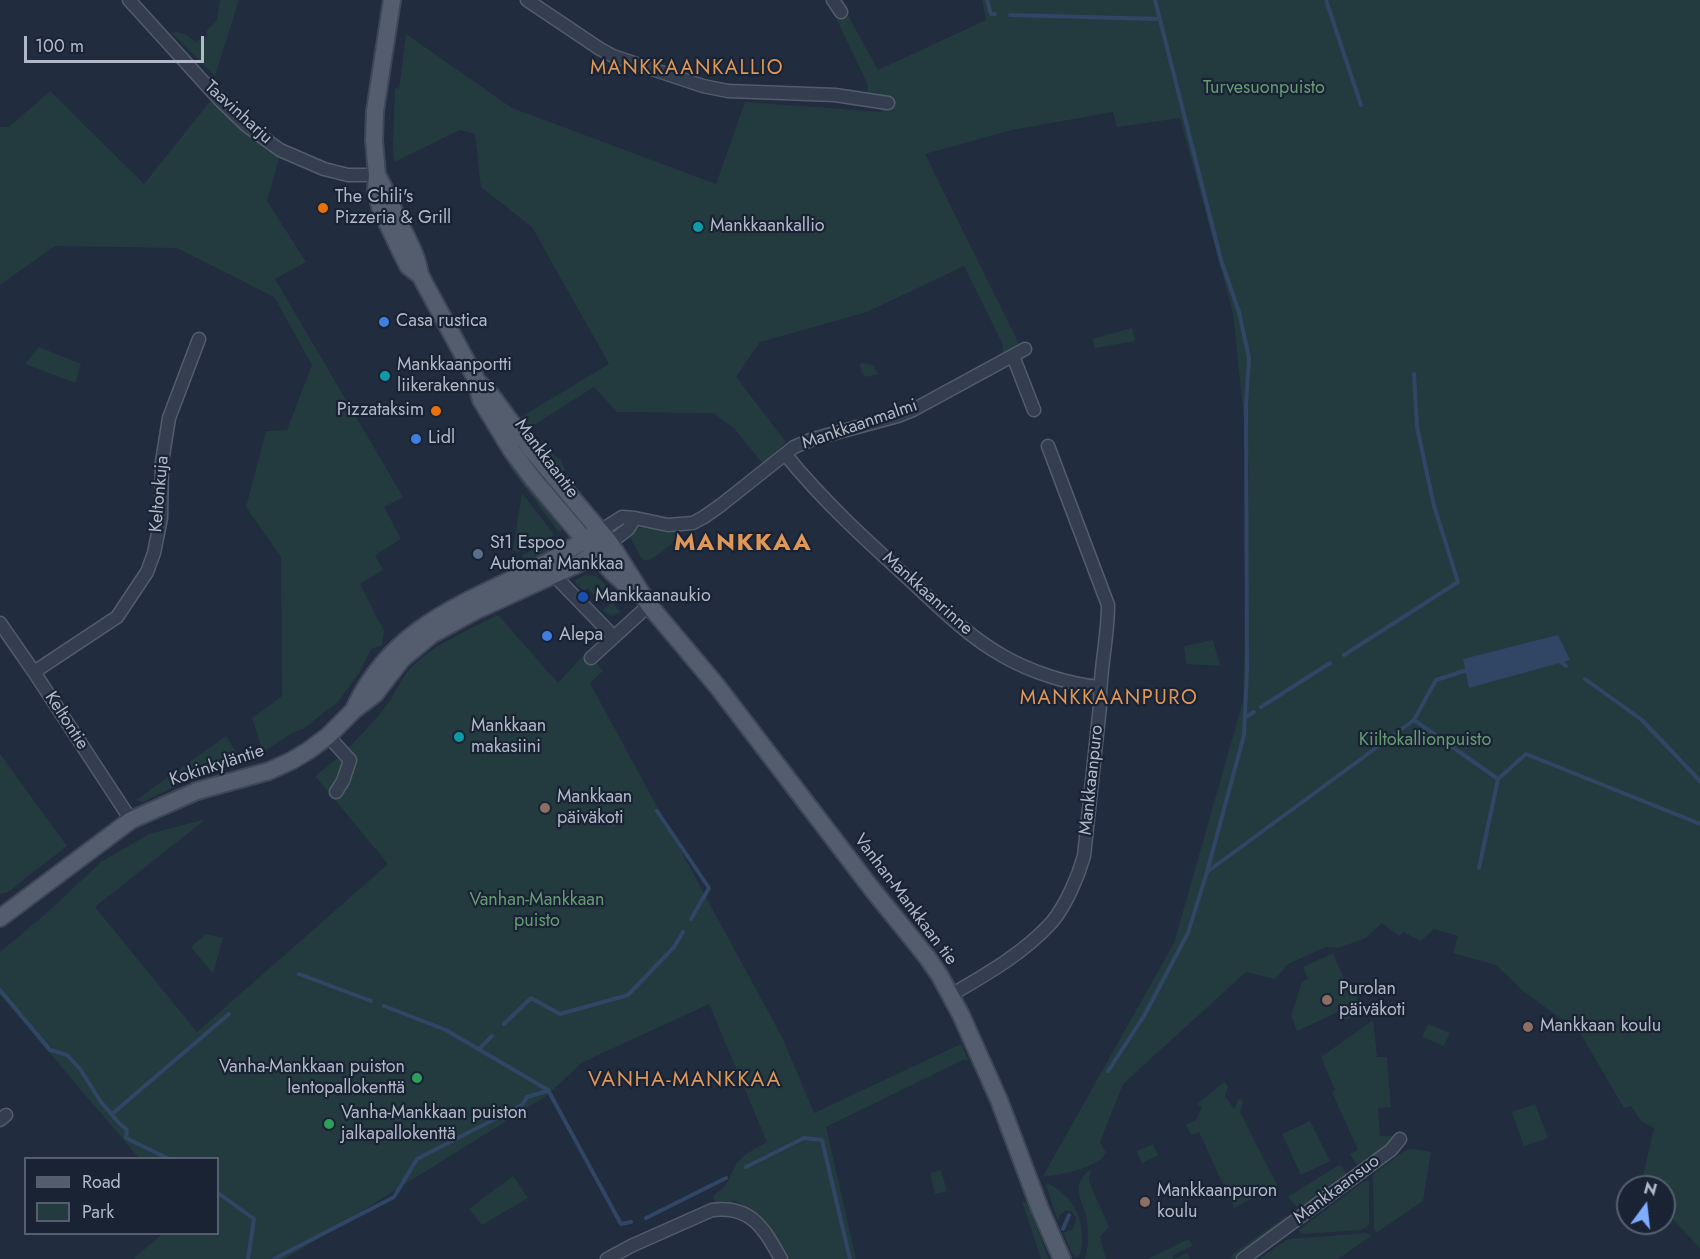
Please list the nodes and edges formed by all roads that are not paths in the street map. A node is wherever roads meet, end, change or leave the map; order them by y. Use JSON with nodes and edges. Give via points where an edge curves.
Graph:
{"nodes":[{"id":1,"x":129,"y":0,"type":"edge"},
{"id":2,"x":392,"y":0,"type":"edge"},
{"id":3,"x":527,"y":0,"type":"edge"},
{"id":4,"x":833,"y":0,"type":"edge"},
{"id":5,"x":841,"y":12,"type":"dead end"},
{"id":6,"x":888,"y":103,"type":"dead end"},
{"id":7,"x":377,"y":175,"type":"junction"},
{"id":8,"x":199,"y":339,"type":"dead end"},
{"id":9,"x":1025,"y":349,"type":"dead end"},
{"id":10,"x":1013,"y":356,"type":"junction"},
{"id":11,"x":1034,"y":410,"type":"dead end"},
{"id":12,"x":1048,"y":446,"type":"dead end"},
{"id":13,"x":785,"y":454,"type":"junction"},
{"id":14,"x":598,"y":542,"type":"junction"},
{"id":15,"x":549,"y":569,"type":"junction"},
{"id":16,"x":649,"y":605,"type":"junction"},
{"id":17,"x":0,"y":623,"type":"edge"},
{"id":18,"x":614,"y":637,"type":"junction"},
{"id":19,"x":591,"y":658,"type":"dead end"},
{"id":20,"x":34,"y":672,"type":"junction"},
{"id":21,"x":1099,"y":687,"type":"junction"},
{"id":22,"x":328,"y":736,"type":"junction"},
{"id":23,"x":336,"y":792,"type":"dead end"},
{"id":24,"x":131,"y":820,"type":"junction"},
{"id":25,"x":0,"y":918,"type":"edge"},
{"id":26,"x":951,"y":995,"type":"junction"},
{"id":27,"x":1400,"y":1139,"type":"dead end"},
{"id":28,"x":607,"y":1259,"type":"edge"},
{"id":29,"x":781,"y":1259,"type":"edge"},
{"id":30,"x":1062,"y":1259,"type":"edge"},
{"id":31,"x":1243,"y":1259,"type":"edge"}],
"edges":[{"from":1,"to":7,"type":"street","name":"Taavinharju","via":[[219,99],[280,150],[324,169],[348,175]]},
{"from":2,"to":7,"type":"main road","name":"Mankkaantie","via":[[375,111]]},
{"from":3,"to":6,"type":"street","via":[[613,56],[703,86],[744,93],[835,95]]},
{"from":4,"to":5,"type":"street"},
{"from":7,"to":14,"type":"main road","name":"Mankkaantie","via":[[418,261],[420,275],[477,381]]},
{"from":8,"to":20,"type":"street","name":"Keltonkuja","via":[[166,430],[161,518],[147,572],[117,617]]},
{"from":9,"to":10,"type":"street","name":"Mankkaanmalmi"},
{"from":10,"to":11,"type":"street"},
{"from":10,"to":13,"type":"street","name":"Mankkaanmalmi","via":[[913,410],[813,439]]},
{"from":12,"to":21,"type":"street","name":"Mankkaanpuro","via":[[1108,605]]},
{"from":13,"to":14,"type":"street","name":"Mankkaanmalmi","via":[[693,523],[668,525],[622,518]]},
{"from":13,"to":21,"type":"street","name":"Mankkaanrinne","via":[[893,565],[985,645],[1026,667],[1079,685]]},
{"from":14,"to":15,"type":"main road","name":"Kokinkyläntie"},
{"from":14,"to":16,"type":"main road","name":"Vanhan-Mankkaan tie","via":[[612,572]]},
{"from":15,"to":18,"type":"street"},
{"from":15,"to":22,"type":"main road","name":"Kokinkyläntie","via":[[445,612],[410,636],[382,664],[354,710]]},
{"from":16,"to":18,"type":"street"},
{"from":16,"to":26,"type":"main road","name":"Vanhan-Mankkaan tie","via":[[717,686],[927,957]]},
{"from":17,"to":20,"type":"street","name":"Keltontie"},
{"from":18,"to":19,"type":"street"},
{"from":20,"to":24,"type":"street","name":"Keltontie"},
{"from":21,"to":26,"type":"street","name":"Mankkaanpuro","via":[[1084,856],[1073,886],[1052,921],[1015,955]]},
{"from":22,"to":23,"type":"street","via":[[350,760]]},
{"from":22,"to":24,"type":"main road","name":"Kokinkyläntie","via":[[279,767],[197,791]]},
{"from":24,"to":25,"type":"main road","name":"Kokinkyläntie"},
{"from":26,"to":30,"type":"main road","name":"Vanhan-Mankkaan tie","via":[[999,1100]]},
{"from":27,"to":31,"type":"street","name":"Mankkaansuo","via":[[1391,1150]]},
{"from":28,"to":29,"type":"street","via":[[721,1208],[738,1210],[756,1220]]}]}
